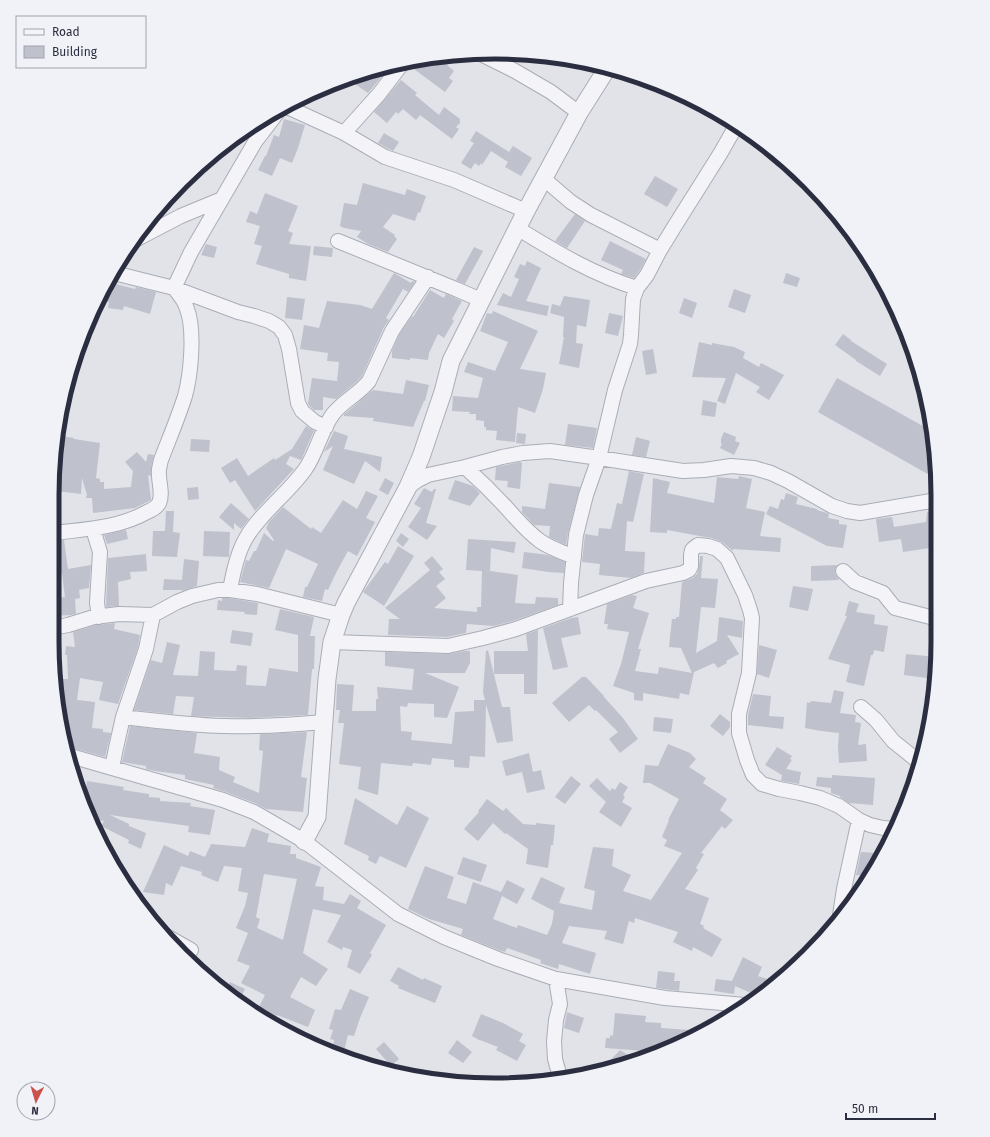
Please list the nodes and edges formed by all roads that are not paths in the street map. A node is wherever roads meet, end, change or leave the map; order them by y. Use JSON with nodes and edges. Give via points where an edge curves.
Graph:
{"nodes":[{"id":1,"x":491,"y":59,"type":"edge"},
{"id":2,"x":397,"y":70,"type":"edge"},
{"id":3,"x":604,"y":73,"type":"edge"},
{"id":4,"x":292,"y":109,"type":"edge"},
{"id":5,"x":579,"y":113,"type":"junction"},
{"id":6,"x":271,"y":120,"type":"edge"},
{"id":7,"x":734,"y":130,"type":"edge"},
{"id":8,"x":344,"y":133,"type":"junction"},
{"id":9,"x":544,"y":179,"type":"junction"},
{"id":10,"x":222,"y":199,"type":"junction"},
{"id":11,"x":526,"y":211,"type":"junction"},
{"id":12,"x":517,"y":228,"type":"junction"},
{"id":13,"x":146,"y":234,"type":"edge"},
{"id":14,"x":338,"y":241,"type":"dead end"},
{"id":15,"x":660,"y":250,"type":"junction"},
{"id":16,"x":119,"y":274,"type":"edge"},
{"id":17,"x":428,"y":277,"type":"junction"},
{"id":18,"x":174,"y":288,"type":"junction"},
{"id":19,"x":638,"y":288,"type":"junction"},
{"id":20,"x":481,"y":300,"type":"junction"},
{"id":21,"x":326,"y":427,"type":"junction"},
{"id":22,"x":599,"y":458,"type":"junction"},
{"id":23,"x":465,"y":467,"type":"junction"},
{"id":24,"x":408,"y":487,"type":"junction"},
{"id":25,"x":931,"y":501,"type":"edge"},
{"id":26,"x":93,"y":529,"type":"junction"},
{"id":27,"x":59,"y":532,"type":"edge"},
{"id":28,"x":574,"y":557,"type":"junction"},
{"id":29,"x":843,"y":571,"type":"dead end"},
{"id":30,"x":230,"y":590,"type":"junction"},
{"id":31,"x":570,"y":609,"type":"junction"},
{"id":32,"x":153,"y":615,"type":"junction"},
{"id":33,"x":341,"y":615,"type":"junction"},
{"id":34,"x":99,"y":617,"type":"junction"},
{"id":35,"x":931,"y":617,"type":"edge"},
{"id":36,"x":59,"y":627,"type":"edge"},
{"id":37,"x":332,"y":642,"type":"junction"},
{"id":38,"x":861,"y":707,"type":"dead end"},
{"id":39,"x":123,"y":717,"type":"junction"},
{"id":40,"x":324,"y":722,"type":"junction"},
{"id":41,"x":75,"y":757,"type":"edge"},
{"id":42,"x":915,"y":759,"type":"edge"},
{"id":43,"x":112,"y":768,"type":"junction"},
{"id":44,"x":859,"y":820,"type":"junction"},
{"id":45,"x":889,"y":828,"type":"edge"},
{"id":46,"x":304,"y":841,"type":"junction"},
{"id":47,"x":841,"y":907,"type":"edge"},
{"id":48,"x":182,"y":944,"type":"edge"},
{"id":49,"x":192,"y":950,"type":"dead end"},
{"id":50,"x":556,"y":979,"type":"junction"},
{"id":51,"x":738,"y":1004,"type":"edge"},
{"id":52,"x":559,"y":1073,"type":"edge"}],
"edges":[{"from":1,"to":5,"type":"street","via":[[551,92]]},
{"from":2,"to":8,"type":"street"},
{"from":3,"to":5,"type":"street"},
{"from":4,"to":8,"type":"street"},
{"from":5,"to":9,"type":"street"},
{"from":6,"to":10,"type":"street","via":[[255,142]]},
{"from":7,"to":15,"type":"street"},
{"from":8,"to":11,"type":"street","via":[[385,157],[454,180]]},
{"from":9,"to":11,"type":"street"},
{"from":9,"to":15,"type":"street","via":[[591,216]]},
{"from":10,"to":13,"type":"street"},
{"from":10,"to":18,"type":"street","via":[[191,252]]},
{"from":11,"to":12,"type":"street"},
{"from":12,"to":19,"type":"street","via":[[590,270]]},
{"from":12,"to":20,"type":"street"},
{"from":14,"to":17,"type":"street"},
{"from":15,"to":19,"type":"street"},
{"from":16,"to":18,"type":"street"},
{"from":17,"to":20,"type":"street"},
{"from":17,"to":21,"type":"street","via":[[392,331],[369,381],[343,403]]},
{"from":18,"to":21,"type":"street","via":[[269,321],[278,327],[285,336],[289,349],[298,403],[302,411]]},
{"from":18,"to":26,"type":"street","via":[[187,308],[190,319],[191,362],[185,395],[159,467],[159,503],[152,510],[136,518]]},
{"from":19,"to":22,"type":"street","via":[[633,299],[630,344],[615,390]]},
{"from":20,"to":24,"type":"street","via":[[451,361],[421,457]]},
{"from":21,"to":30,"type":"street","via":[[304,470],[245,539],[234,569]]},
{"from":22,"to":23,"type":"street","via":[[550,451],[523,453]]},
{"from":22,"to":25,"type":"street","via":[[683,471],[731,466],[754,468],[788,481],[832,506],[854,512]]},
{"from":22,"to":28,"type":"street","via":[[580,516]]},
{"from":23,"to":24,"type":"street","via":[[428,474]]},
{"from":23,"to":28,"type":"street","via":[[531,534],[541,542]]},
{"from":24,"to":33,"type":"street"},
{"from":26,"to":27,"type":"street"},
{"from":26,"to":34,"type":"street","via":[[100,552],[97,603]]},
{"from":28,"to":31,"type":"street"},
{"from":29,"to":35,"type":"street","via":[[855,582],[883,593],[895,608]]},
{"from":30,"to":32,"type":"street","via":[[192,596]]},
{"from":30,"to":33,"type":"street","via":[[257,594]]},
{"from":31,"to":37,"type":"street","via":[[516,629],[448,646]]},
{"from":31,"to":44,"type":"street","via":[[646,581],[683,573],[689,570],[692,550],[698,545],[717,548],[727,558],[752,618],[749,673],[739,714],[739,733],[753,775],[762,784],[820,798],[840,806]]},
{"from":32,"to":34,"type":"street","via":[[119,614]]},
{"from":32,"to":39,"type":"street","via":[[146,649]]},
{"from":33,"to":37,"type":"street"},
{"from":34,"to":36,"type":"street"},
{"from":37,"to":40,"type":"street"},
{"from":38,"to":42,"type":"street","via":[[876,720],[893,741]]},
{"from":39,"to":40,"type":"street","via":[[224,726]]},
{"from":39,"to":43,"type":"street"},
{"from":40,"to":46,"type":"street","via":[[317,817]]},
{"from":41,"to":43,"type":"street"},
{"from":43,"to":46,"type":"street","via":[[223,800],[254,812]]},
{"from":44,"to":45,"type":"street"},
{"from":44,"to":47,"type":"street"},
{"from":46,"to":50,"type":"street","via":[[398,914],[444,937]]},
{"from":48,"to":49,"type":"street"},
{"from":50,"to":51,"type":"street","via":[[665,998]]},
{"from":50,"to":52,"type":"street","via":[[560,1004],[554,1041]]}]}
